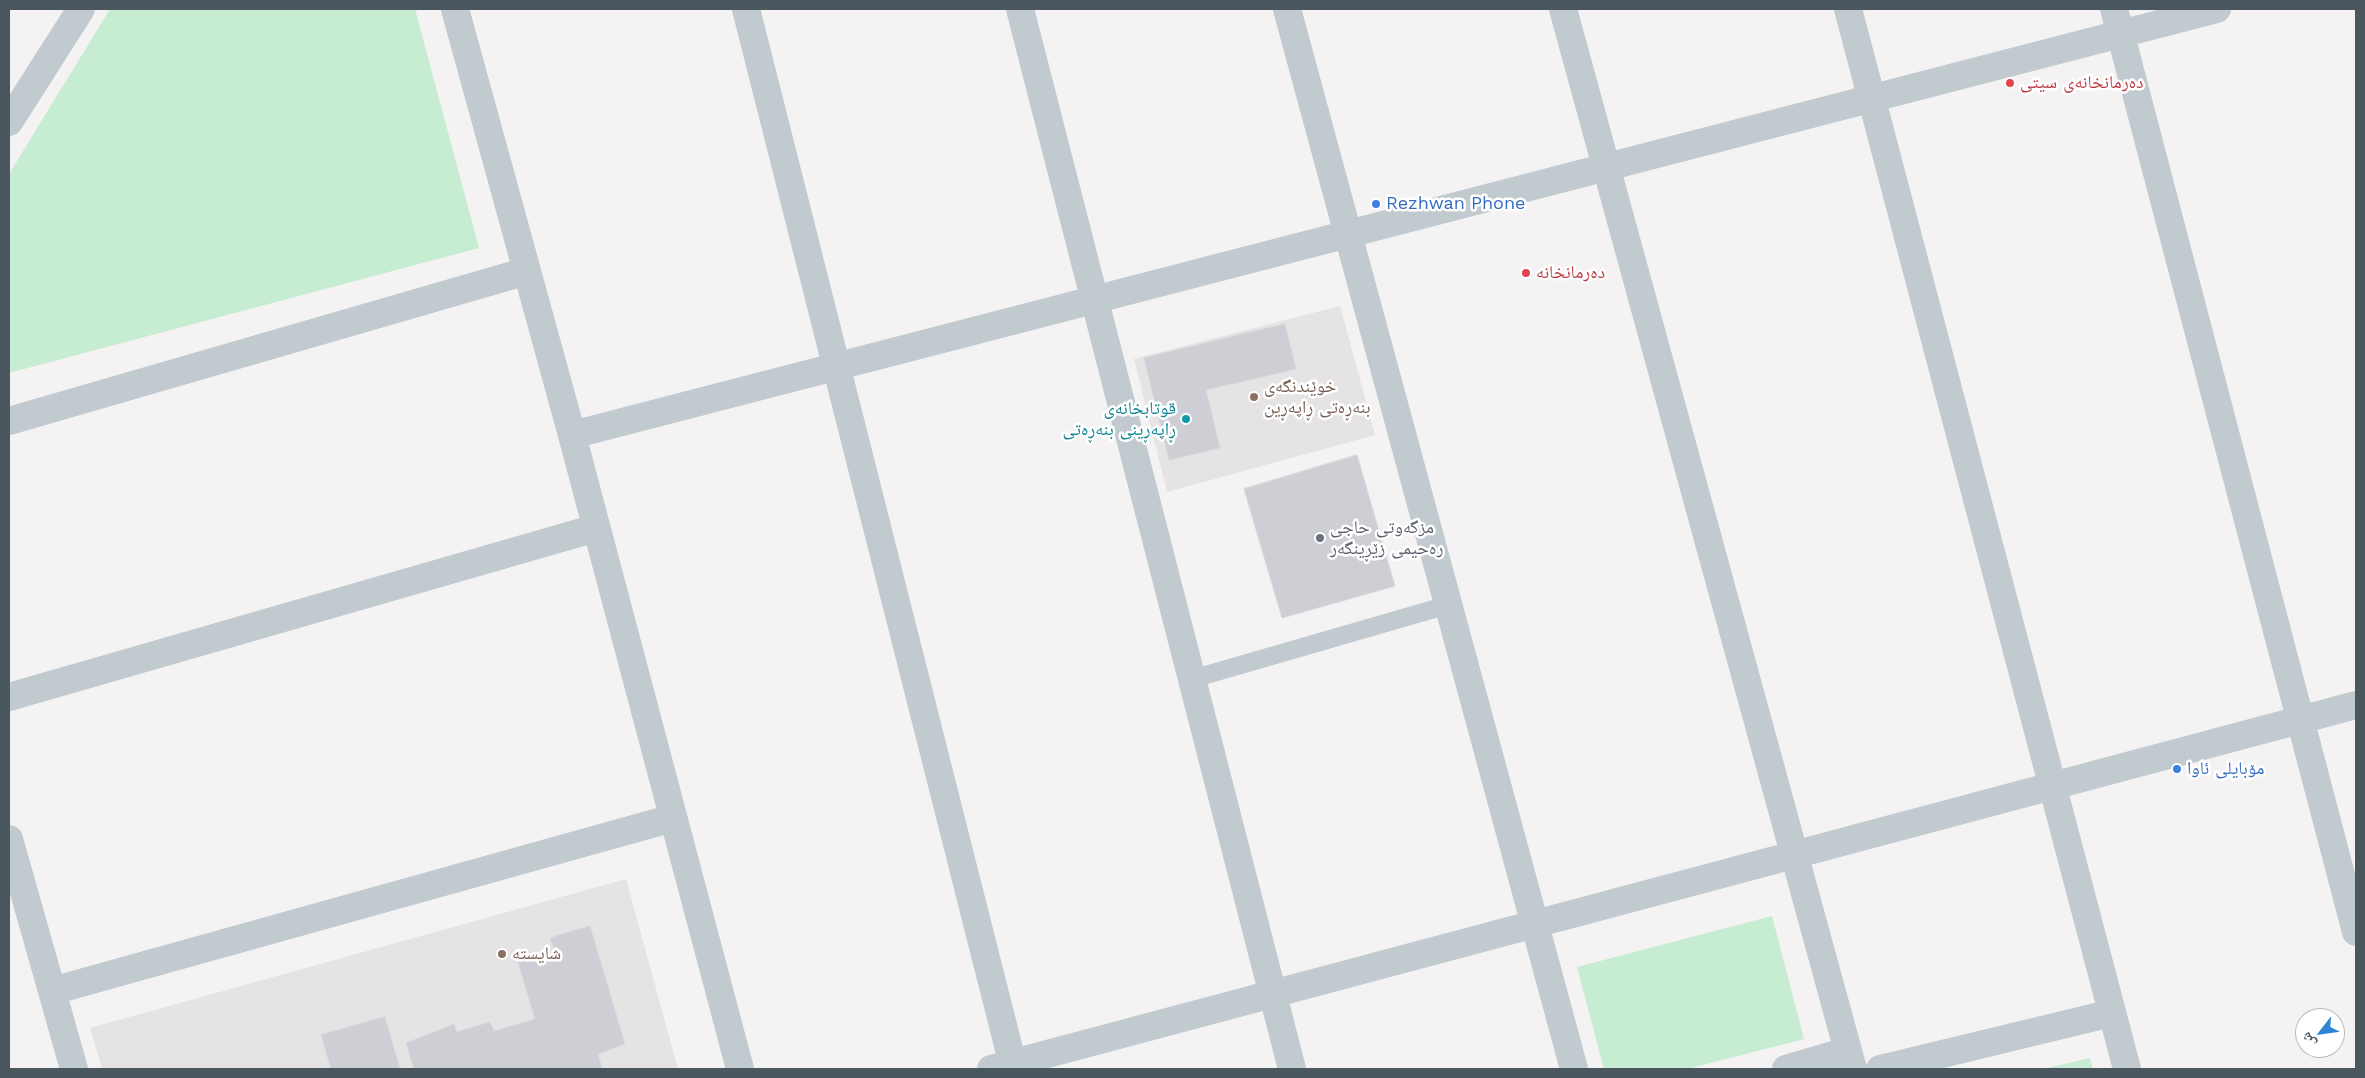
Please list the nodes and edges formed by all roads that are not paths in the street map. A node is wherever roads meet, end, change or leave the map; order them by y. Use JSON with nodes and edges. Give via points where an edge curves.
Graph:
{"nodes":[{"id":1,"x":81,"y":9,"type":"edge"},
{"id":2,"x":455,"y":9,"type":"edge"},
{"id":3,"x":746,"y":9,"type":"edge"},
{"id":4,"x":1020,"y":9,"type":"edge"},
{"id":5,"x":1287,"y":9,"type":"edge"},
{"id":6,"x":1563,"y":9,"type":"edge"},
{"id":7,"x":1848,"y":9,"type":"edge"},
{"id":8,"x":2217,"y":9,"type":"edge"},
{"id":9,"x":2117,"y":21,"type":"edge"},
{"id":10,"x":1872,"y":98,"type":"junction"},
{"id":11,"x":9,"y":122,"type":"edge"},
{"id":12,"x":1606,"y":167,"type":"junction"},
{"id":13,"x":1348,"y":234,"type":"junction"},
{"id":14,"x":527,"y":271,"type":"junction"},
{"id":15,"x":1095,"y":299,"type":"junction"},
{"id":16,"x":836,"y":366,"type":"junction"},
{"id":17,"x":9,"y":421,"type":"edge"},
{"id":18,"x":572,"y":434,"type":"junction"},
{"id":19,"x":596,"y":528,"type":"junction"},
{"id":20,"x":1448,"y":605,"type":"junction"},
{"id":21,"x":1192,"y":679,"type":"junction"},
{"id":22,"x":9,"y":697,"type":"edge"},
{"id":23,"x":2356,"y":705,"type":"edge"},
{"id":24,"x":2301,"y":720,"type":"junction"},
{"id":25,"x":2053,"y":786,"type":"junction"},
{"id":26,"x":674,"y":818,"type":"junction"},
{"id":27,"x":9,"y":839,"type":"edge"},
{"id":28,"x":1795,"y":855,"type":"junction"},
{"id":29,"x":1535,"y":924,"type":"junction"},
{"id":30,"x":2356,"y":932,"type":"edge"},
{"id":31,"x":52,"y":991,"type":"junction"},
{"id":32,"x":1273,"y":994,"type":"junction"},
{"id":33,"x":2112,"y":1013,"type":"junction"},
{"id":34,"x":1850,"y":1060,"type":"edge"},
{"id":35,"x":1006,"y":1067,"type":"edge"},
{"id":36,"x":74,"y":1069,"type":"edge"},
{"id":37,"x":740,"y":1069,"type":"edge"},
{"id":38,"x":1292,"y":1069,"type":"edge"},
{"id":39,"x":1574,"y":1069,"type":"edge"},
{"id":40,"x":1786,"y":1069,"type":"edge"},
{"id":41,"x":1880,"y":1069,"type":"edge"},
{"id":42,"x":2127,"y":1069,"type":"edge"}],
"edges":[{"from":1,"to":11,"type":"street"},
{"from":2,"to":14,"type":"street"},
{"from":3,"to":16,"type":"street"},
{"from":4,"to":15,"type":"street"},
{"from":5,"to":13,"type":"street"},
{"from":6,"to":12,"type":"street"},
{"from":7,"to":10,"type":"street"},
{"from":8,"to":9,"type":"street"},
{"from":9,"to":10,"type":"street"},
{"from":9,"to":24,"type":"street"},
{"from":10,"to":12,"type":"street"},
{"from":10,"to":25,"type":"street"},
{"from":12,"to":13,"type":"street"},
{"from":12,"to":28,"type":"street"},
{"from":13,"to":15,"type":"street"},
{"from":13,"to":20,"type":"street"},
{"from":14,"to":17,"type":"street"},
{"from":14,"to":18,"type":"street"},
{"from":15,"to":16,"type":"street"},
{"from":15,"to":21,"type":"street"},
{"from":16,"to":18,"type":"street"},
{"from":16,"to":35,"type":"street"},
{"from":18,"to":19,"type":"street"},
{"from":19,"to":22,"type":"street"},
{"from":19,"to":26,"type":"street"},
{"from":20,"to":21,"type":"lane"},
{"from":20,"to":29,"type":"street"},
{"from":21,"to":32,"type":"street"},
{"from":23,"to":24,"type":"street"},
{"from":24,"to":25,"type":"street"},
{"from":24,"to":30,"type":"street"},
{"from":25,"to":28,"type":"street"},
{"from":25,"to":33,"type":"street"},
{"from":26,"to":31,"type":"street"},
{"from":26,"to":37,"type":"street"},
{"from":27,"to":31,"type":"street"},
{"from":28,"to":29,"type":"street"},
{"from":28,"to":34,"type":"street"},
{"from":29,"to":32,"type":"street"},
{"from":29,"to":39,"type":"street"},
{"from":31,"to":36,"type":"street"},
{"from":32,"to":35,"type":"street"},
{"from":32,"to":38,"type":"street"},
{"from":33,"to":41,"type":"street"},
{"from":33,"to":42,"type":"street"},
{"from":34,"to":40,"type":"street"}]}
